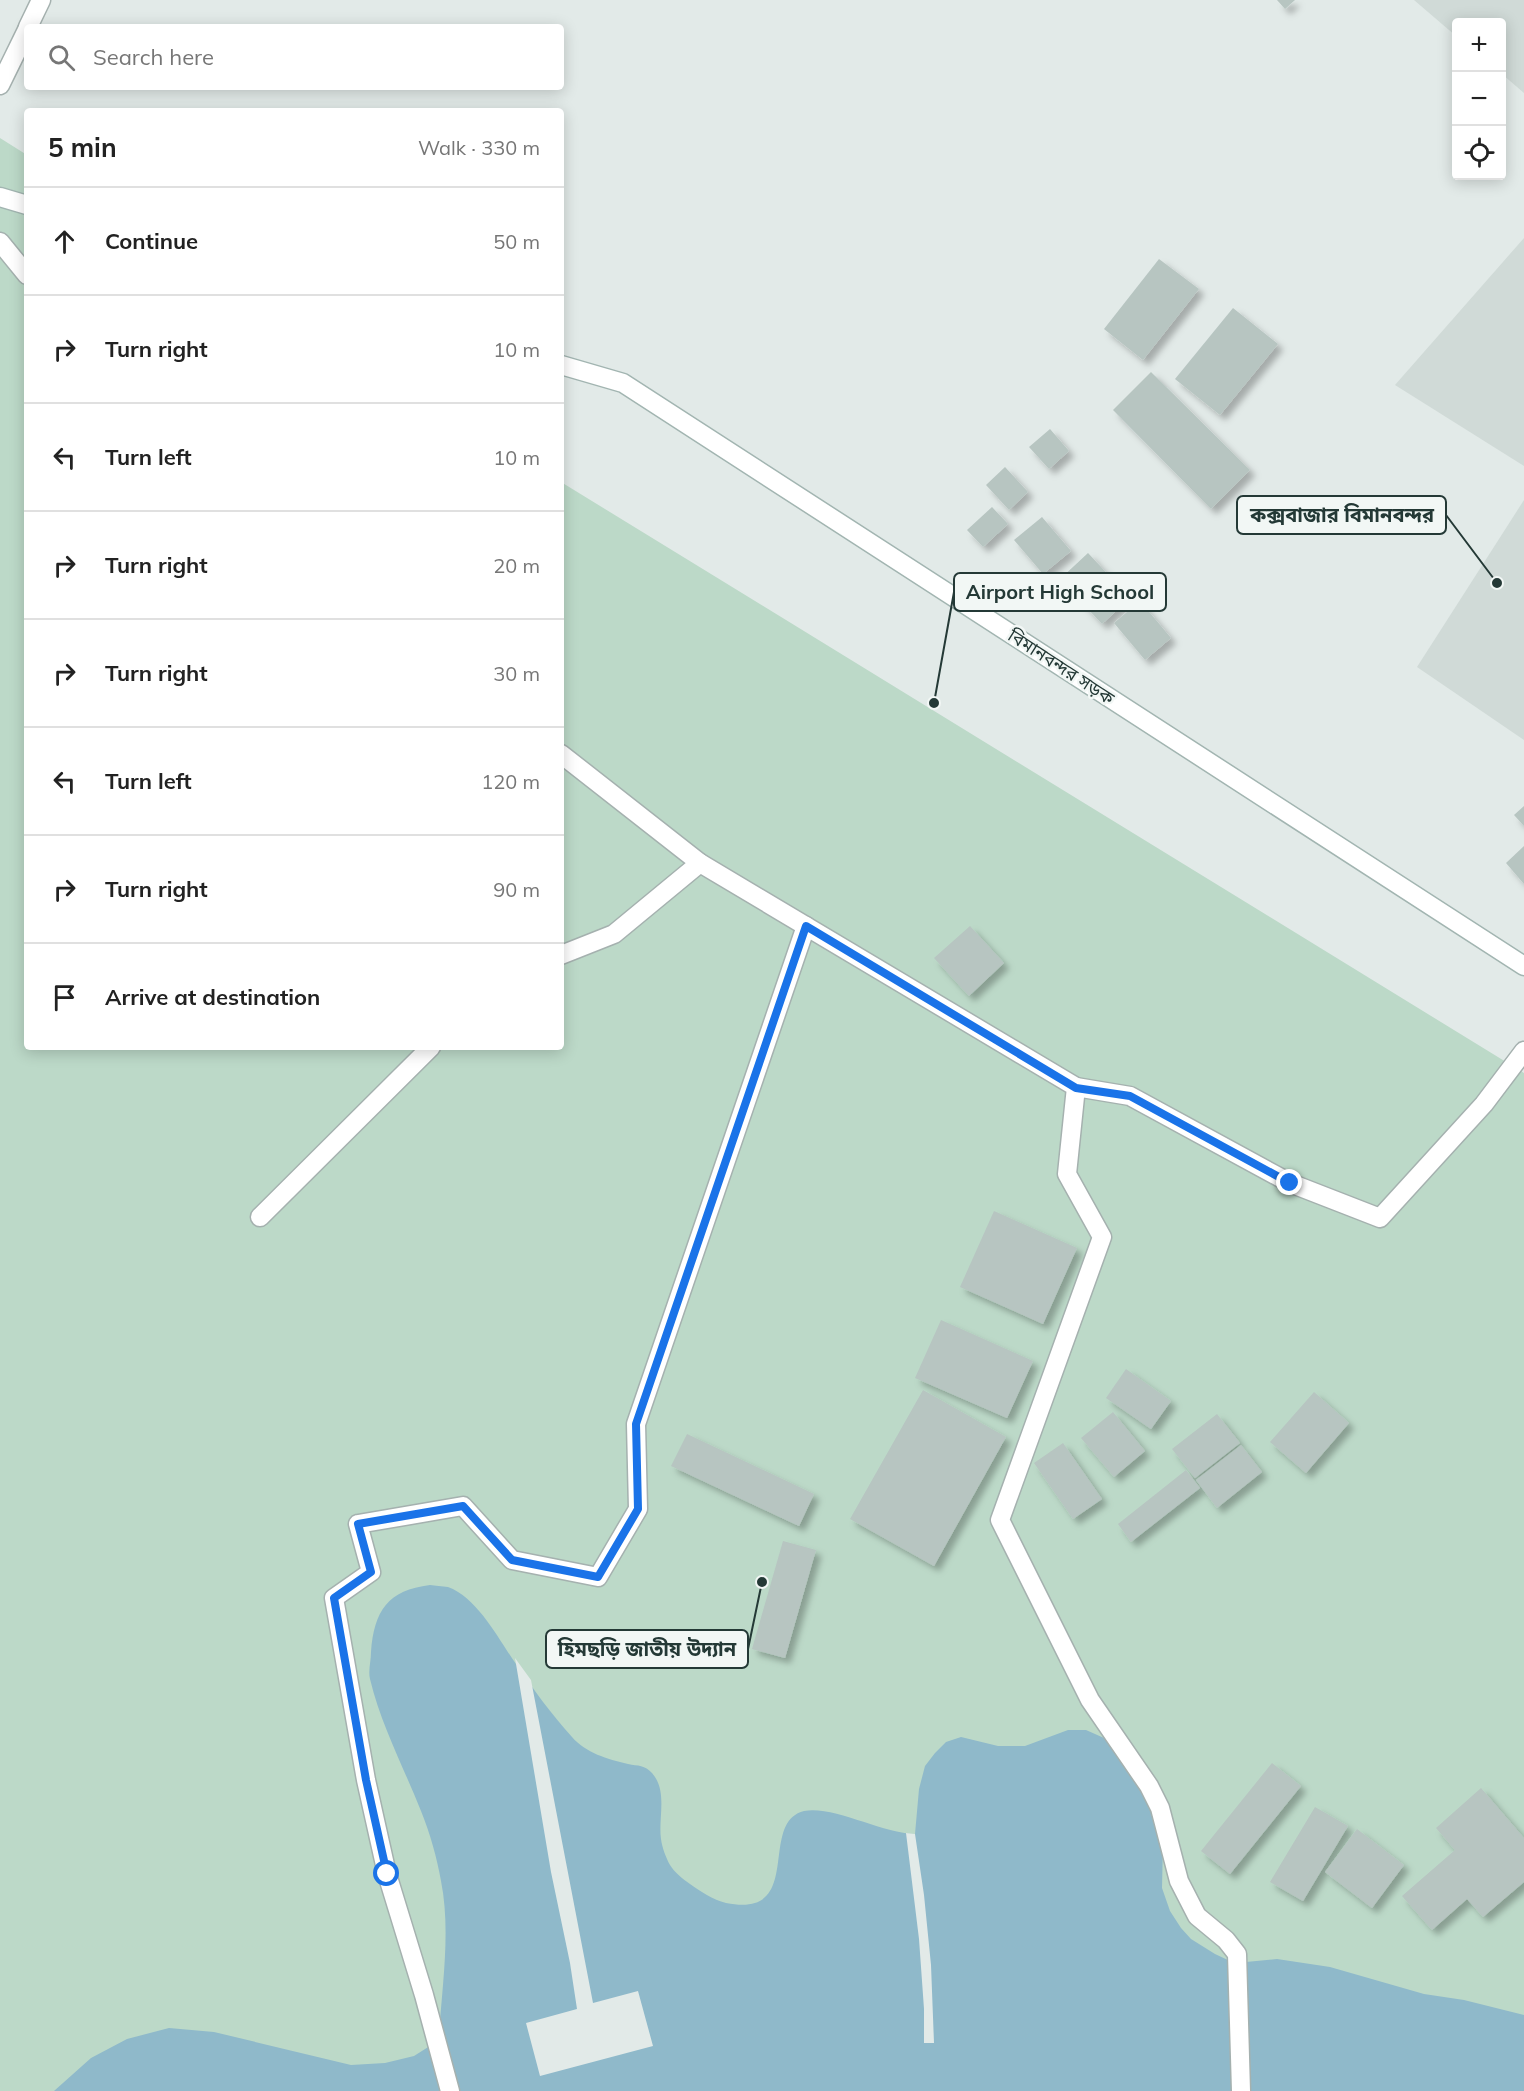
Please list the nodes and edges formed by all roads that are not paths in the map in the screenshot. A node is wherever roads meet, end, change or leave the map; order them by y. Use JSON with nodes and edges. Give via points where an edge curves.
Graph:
{"nodes":[{"id":1,"x":41,"y":0,"type":"edge"},
{"id":2,"x":30,"y":24,"type":"edge"},
{"id":3,"x":24,"y":36,"type":"edge"},
{"id":4,"x":0,"y":85,"type":"edge"},
{"id":5,"x":0,"y":197,"type":"edge"},
{"id":6,"x":24,"y":204,"type":"edge"},
{"id":7,"x":0,"y":242,"type":"edge"},
{"id":8,"x":24,"y":271,"type":"edge"},
{"id":9,"x":564,"y":366,"type":"edge"},
{"id":10,"x":564,"y":756,"type":"edge"},
{"id":11,"x":700,"y":863,"type":"junction"},
{"id":12,"x":806,"y":926,"type":"junction"},
{"id":13,"x":564,"y":954,"type":"edge"},
{"id":14,"x":1524,"y":966,"type":"edge"},
{"id":15,"x":428,"y":1050,"type":"edge"},
{"id":16,"x":1524,"y":1051,"type":"edge"},
{"id":17,"x":1076,"y":1088,"type":"junction"},
{"id":18,"x":260,"y":1217,"type":"dead end"},
{"id":19,"x":450,"y":2091,"type":"edge"},
{"id":20,"x":1241,"y":2091,"type":"edge"}],
"edges":[{"from":1,"to":2,"type":"street"},
{"from":3,"to":4,"type":"street"},
{"from":5,"to":6,"type":"street"},
{"from":7,"to":8,"type":"street"},
{"from":9,"to":14,"type":"street","name":"বিমানবন্দর সড়ক","via":[[623,383]]},
{"from":10,"to":11,"type":"street"},
{"from":11,"to":12,"type":"street"},
{"from":11,"to":13,"type":"street","via":[[615,934]]},
{"from":12,"to":17,"type":"street"},
{"from":12,"to":19,"type":"street","via":[[636,1424],[638,1509],[598,1577],[512,1560],[463,1506],[358,1524],[371,1572],[334,1598],[387,1874]]},
{"from":15,"to":18,"type":"street"},
{"from":16,"to":17,"type":"street","via":[[1484,1104],[1380,1218],[1290,1183],[1130,1096]]},
{"from":17,"to":20,"type":"street","via":[[1067,1174],[1102,1237],[1000,1520],[1090,1700],[1149,1786],[1173,1850],[1179,1881],[1197,1916],[1237,1954]]}]}
